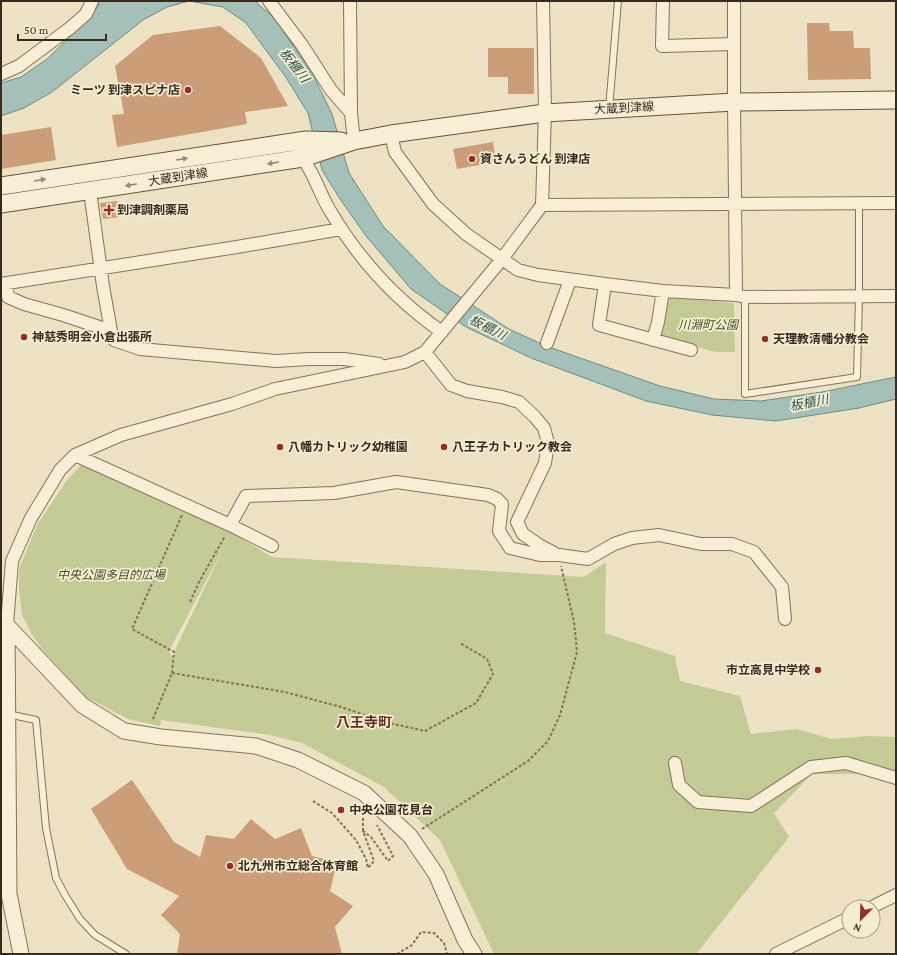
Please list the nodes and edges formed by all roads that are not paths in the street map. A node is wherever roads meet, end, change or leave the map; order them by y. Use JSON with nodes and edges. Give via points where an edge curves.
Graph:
{"nodes":[{"id":1,"x":92,"y":1,"type":"edge"},
{"id":2,"x":269,"y":1,"type":"edge"},
{"id":3,"x":276,"y":1,"type":"edge"},
{"id":4,"x":350,"y":1,"type":"edge"},
{"id":5,"x":543,"y":1,"type":"edge"},
{"id":6,"x":618,"y":1,"type":"edge"},
{"id":7,"x":663,"y":1,"type":"edge"},
{"id":8,"x":734,"y":1,"type":"edge"},
{"id":9,"x":734,"y":44,"type":"junction"},
{"id":10,"x":1,"y":74,"type":"edge"},
{"id":11,"x":896,"y":100,"type":"edge"},
{"id":12,"x":734,"y":102,"type":"junction"},
{"id":13,"x":609,"y":108,"type":"junction"},
{"id":14,"x":351,"y":113,"type":"junction"},
{"id":15,"x":545,"y":113,"type":"junction"},
{"id":16,"x":391,"y":134,"type":"junction"},
{"id":17,"x":354,"y":141,"type":"junction"},
{"id":18,"x":304,"y":149,"type":"junction"},
{"id":19,"x":1,"y":186,"type":"edge"},
{"id":20,"x":90,"y":191,"type":"junction"},
{"id":21,"x":859,"y":203,"type":"junction"},
{"id":22,"x":896,"y":203,"type":"edge"},
{"id":23,"x":1,"y":204,"type":"edge"},
{"id":24,"x":736,"y":204,"type":"junction"},
{"id":25,"x":542,"y":205,"type":"junction"},
{"id":26,"x":341,"y":229,"type":"junction"},
{"id":27,"x":502,"y":259,"type":"junction"},
{"id":28,"x":102,"y":269,"type":"junction"},
{"id":29,"x":570,"y":280,"type":"junction"},
{"id":30,"x":4,"y":283,"type":"edge"},
{"id":31,"x":605,"y":284,"type":"junction"},
{"id":32,"x":663,"y":291,"type":"junction"},
{"id":33,"x":741,"y":296,"type":"junction"},
{"id":34,"x":859,"y":296,"type":"junction"},
{"id":35,"x":896,"y":296,"type":"edge"},
{"id":36,"x":5,"y":300,"type":"edge"},
{"id":37,"x":444,"y":329,"type":"junction"},
{"id":38,"x":111,"y":331,"type":"junction"},
{"id":39,"x":653,"y":340,"type":"junction"},
{"id":40,"x":547,"y":343,"type":"dead end"},
{"id":41,"x":691,"y":350,"type":"dead end"},
{"id":42,"x":425,"y":352,"type":"junction"},
{"id":43,"x":386,"y":366,"type":"junction"},
{"id":44,"x":75,"y":455,"type":"junction"},
{"id":45,"x":230,"y":525,"type":"junction"},
{"id":46,"x":272,"y":546,"type":"dead end"},
{"id":47,"x":558,"y":555,"type":"junction"},
{"id":48,"x":785,"y":619,"type":"dead end"},
{"id":49,"x":4,"y":622,"type":"edge"},
{"id":50,"x":7,"y":714,"type":"junction"},
{"id":51,"x":675,"y":763,"type":"dead end"},
{"id":52,"x":896,"y":778,"type":"edge"},
{"id":53,"x":5,"y":894,"type":"edge"},
{"id":54,"x":896,"y":895,"type":"edge"},
{"id":55,"x":881,"y":902,"type":"edge"},
{"id":56,"x":841,"y":922,"type":"edge"},
{"id":57,"x":21,"y":954,"type":"edge"},
{"id":58,"x":126,"y":954,"type":"edge"},
{"id":59,"x":474,"y":954,"type":"edge"},
{"id":60,"x":776,"y":954,"type":"edge"}],
"edges":[{"from":1,"to":10,"type":"street","via":[[86,14],[70,28],[19,66]]},
{"from":2,"to":3,"type":"street"},
{"from":2,"to":14,"type":"street","via":[[331,90]]},
{"from":4,"to":14,"type":"street"},
{"from":5,"to":15,"type":"street"},
{"from":6,"to":13,"type":"lane"},
{"from":7,"to":9,"type":"street","via":[[662,46]]},
{"from":8,"to":9,"type":"street"},
{"from":9,"to":12,"type":"street"},
{"from":11,"to":12,"type":"main road","name":"大蔵到津線"},
{"from":12,"to":13,"type":"main road","name":"大蔵到津線"},
{"from":12,"to":24,"type":"street"},
{"from":13,"to":15,"type":"main road","name":"大蔵到津線"},
{"from":14,"to":17,"type":"street"},
{"from":15,"to":16,"type":"main road","name":"大蔵到津線"},
{"from":15,"to":25,"type":"street"},
{"from":16,"to":17,"type":"main road","name":"大蔵到津線"},
{"from":16,"to":27,"type":"street","via":[[395,152],[433,204],[466,234]]},
{"from":17,"to":18,"type":"main road","name":"大蔵到津線"},
{"from":19,"to":18,"type":"main road","name":"大蔵到津線","one_way":true},
{"from":18,"to":20,"type":"main road","name":"大蔵到津線","one_way":true},
{"from":18,"to":26,"type":"street","via":[[314,177]]},
{"from":20,"to":23,"type":"main road","name":"大蔵到津線"},
{"from":20,"to":28,"type":"street"},
{"from":21,"to":22,"type":"street"},
{"from":21,"to":24,"type":"street"},
{"from":21,"to":34,"type":"lane"},
{"from":24,"to":25,"type":"street"},
{"from":24,"to":33,"type":"street"},
{"from":25,"to":27,"type":"street"},
{"from":26,"to":28,"type":"street"},
{"from":26,"to":37,"type":"street","via":[[371,269],[428,322]]},
{"from":27,"to":29,"type":"street","via":[[518,270]]},
{"from":27,"to":37,"type":"street"},
{"from":28,"to":30,"type":"street"},
{"from":28,"to":38,"type":"street"},
{"from":29,"to":31,"type":"street"},
{"from":29,"to":40,"type":"street"},
{"from":30,"to":36,"type":"street"},
{"from":31,"to":32,"type":"street"},
{"from":31,"to":39,"type":"street","via":[[598,325]]},
{"from":32,"to":33,"type":"street"},
{"from":32,"to":39,"type":"street"},
{"from":33,"to":34,"type":"street"},
{"from":33,"to":34,"type":"lane","via":[[745,394],[857,377]]},
{"from":34,"to":35,"type":"street"},
{"from":36,"to":38,"type":"street","via":[[63,314]]},
{"from":37,"to":42,"type":"street"},
{"from":38,"to":43,"type":"street","via":[[114,340],[140,349],[276,361],[344,359]]},
{"from":39,"to":41,"type":"street"},
{"from":42,"to":43,"type":"street","via":[[404,362]]},
{"from":42,"to":47,"type":"street","via":[[451,384],[467,392],[519,402],[544,428],[548,443],[545,463],[517,522],[523,534]]},
{"from":43,"to":44,"type":"street","via":[[275,389],[232,404],[121,435]]},
{"from":44,"to":45,"type":"street"},
{"from":44,"to":49,"type":"street","via":[[60,470],[31,518],[12,561]]},
{"from":45,"to":46,"type":"street"},
{"from":45,"to":47,"type":"street","via":[[246,496],[334,493],[396,482],[497,499],[502,504],[499,531],[510,548],[540,555]]},
{"from":47,"to":48,"type":"street","via":[[588,559],[614,544],[632,538],[659,535],[701,544],[732,544],[754,552],[782,587]]},
{"from":49,"to":50,"type":"street"},
{"from":49,"to":59,"type":"street","via":[[82,705],[124,731],[256,746],[298,760],[364,793],[410,836],[436,874],[465,940]]},
{"from":50,"to":53,"type":"street"},
{"from":50,"to":58,"type":"lane","via":[[36,720],[46,828],[56,878],[80,919],[95,934]]},
{"from":51,"to":52,"type":"street","via":[[679,785],[698,802],[751,806],[811,767],[846,764]]},
{"from":53,"to":57,"type":"street"},
{"from":54,"to":55,"type":"street"},
{"from":56,"to":60,"type":"street"}]}
